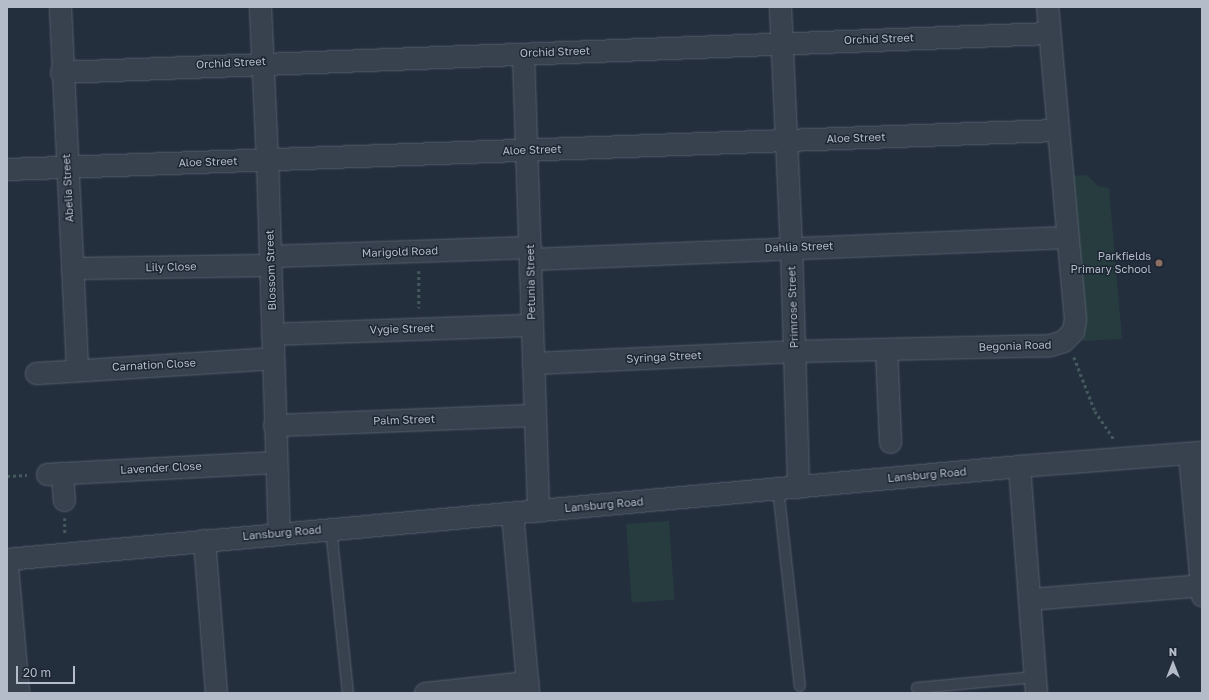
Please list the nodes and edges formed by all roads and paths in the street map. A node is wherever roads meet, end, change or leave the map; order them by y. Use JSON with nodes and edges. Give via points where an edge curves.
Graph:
{"nodes":[{"id":1,"x":60,"y":7,"type":"edge"},
{"id":2,"x":260,"y":7,"type":"edge"},
{"id":3,"x":780,"y":7,"type":"edge"},
{"id":4,"x":1047,"y":7,"type":"edge"},
{"id":5,"x":1049,"y":33,"type":"junction"},
{"id":6,"x":781,"y":43,"type":"junction"},
{"id":7,"x":522,"y":54,"type":"junction"},
{"id":8,"x":262,"y":62,"type":"junction"},
{"id":9,"x":61,"y":72,"type":"junction"},
{"id":10,"x":1057,"y":130,"type":"junction"},
{"id":11,"x":786,"y":141,"type":"junction"},
{"id":12,"x":528,"y":150,"type":"junction"},
{"id":13,"x":267,"y":160,"type":"junction"},
{"id":14,"x":67,"y":167,"type":"junction"},
{"id":15,"x":7,"y":169,"type":"edge"},
{"id":16,"x":1068,"y":237,"type":"junction"},
{"id":17,"x":791,"y":247,"type":"junction"},
{"id":18,"x":419,"y":251,"type":"junction"},
{"id":19,"x":531,"y":253,"type":"junction"},
{"id":20,"x":270,"y":261,"type":"junction"},
{"id":21,"x":72,"y":268,"type":"junction"},
{"id":22,"x":532,"y":325,"type":"junction"},
{"id":23,"x":420,"y":329,"type":"junction"},
{"id":24,"x":272,"y":334,"type":"junction"},
{"id":25,"x":1068,"y":337,"type":"junction"},
{"id":26,"x":886,"y":349,"type":"junction"},
{"id":27,"x":795,"y":351,"type":"junction"},
{"id":28,"x":273,"y":358,"type":"junction"},
{"id":29,"x":533,"y":363,"type":"junction"},
{"id":30,"x":76,"y":370,"type":"junction"},
{"id":31,"x":36,"y":373,"type":"dead end"},
{"id":32,"x":534,"y":415,"type":"junction"},
{"id":33,"x":274,"y":424,"type":"junction"},
{"id":34,"x":890,"y":442,"type":"dead end"},
{"id":35,"x":1196,"y":453,"type":"edge"},
{"id":36,"x":1117,"y":459,"type":"junction"},
{"id":37,"x":275,"y":462,"type":"junction"},
{"id":38,"x":1018,"y":466,"type":"junction"},
{"id":39,"x":788,"y":487,"type":"junction"},
{"id":40,"x":64,"y":500,"type":"joint"},
{"id":41,"x":538,"y":511,"type":"junction"},
{"id":42,"x":512,"y":513,"type":"junction"},
{"id":43,"x":331,"y":529,"type":"junction"},
{"id":44,"x":279,"y":533,"type":"junction"},
{"id":45,"x":204,"y":540,"type":"junction"},
{"id":46,"x":66,"y":553,"type":"junction"},
{"id":47,"x":7,"y":559,"type":"edge"},
{"id":48,"x":7,"y":566,"type":"edge"},
{"id":49,"x":1202,"y":589,"type":"edge"},
{"id":50,"x":8,"y":599,"type":"edge"},
{"id":51,"x":1029,"y":599,"type":"junction"},
{"id":52,"x":1036,"y":685,"type":"edge"},
{"id":53,"x":800,"y":686,"type":"dead end"},
{"id":54,"x":528,"y":688,"type":"edge"},
{"id":55,"x":917,"y":688,"type":"dead end"},
{"id":56,"x":18,"y":693,"type":"edge"},
{"id":57,"x":216,"y":693,"type":"edge"},
{"id":58,"x":348,"y":693,"type":"edge"},
{"id":59,"x":425,"y":693,"type":"edge"}],
"edges":[{"from":1,"to":9,"type":"street","name":"Abelia Street"},
{"from":2,"to":8,"type":"street","name":"Blossom Street"},
{"from":3,"to":6,"type":"street","name":"Primrose Street"},
{"from":4,"to":5,"type":"street"},
{"from":5,"to":6,"type":"street","name":"Orchid Street"},
{"from":5,"to":10,"type":"street"},
{"from":6,"to":7,"type":"street","name":"Orchid Street"},
{"from":6,"to":11,"type":"street","name":"Primrose Street"},
{"from":7,"to":8,"type":"street","name":"Orchid Street"},
{"from":7,"to":12,"type":"street","name":"Petunia Street"},
{"from":8,"to":9,"type":"street","name":"Orchid Street"},
{"from":8,"to":13,"type":"street","name":"Blossom Street"},
{"from":9,"to":14,"type":"street","name":"Abelia Street"},
{"from":10,"to":11,"type":"street","name":"Aloe Street"},
{"from":10,"to":16,"type":"street"},
{"from":11,"to":12,"type":"street","name":"Aloe Street"},
{"from":11,"to":17,"type":"street","name":"Primrose Street"},
{"from":12,"to":13,"type":"street","name":"Aloe Street"},
{"from":12,"to":19,"type":"street","name":"Petunia Street"},
{"from":13,"to":14,"type":"street","name":"Aloe Street"},
{"from":13,"to":20,"type":"street","name":"Blossom Street"},
{"from":14,"to":15,"type":"street","name":"Aloe Street"},
{"from":14,"to":21,"type":"street","name":"Abelia Street"},
{"from":16,"to":17,"type":"street","name":"Dahlia Street"},
{"from":16,"to":25,"type":"street","via":[[1075,326]]},
{"from":17,"to":19,"type":"street","name":"Dahlia Street"},
{"from":17,"to":27,"type":"street","name":"Primrose Street"},
{"from":18,"to":19,"type":"street","name":"Marigold Road"},
{"from":18,"to":20,"type":"street","name":"Marigold Road"},
{"from":18,"to":23,"type":"path"},
{"from":19,"to":22,"type":"street","name":"Petunia Street"},
{"from":20,"to":21,"type":"street","name":"Lily Close"},
{"from":20,"to":24,"type":"street","name":"Blossom Street"},
{"from":21,"to":30,"type":"street","name":"Abelia Street"},
{"from":22,"to":23,"type":"street","name":"Vygie Street"},
{"from":22,"to":29,"type":"street","name":"Petunia Street"},
{"from":23,"to":24,"type":"street","name":"Vygie Street"},
{"from":24,"to":28,"type":"street","name":"Blossom Street"},
{"from":25,"to":26,"type":"street","name":"Begonia Road","via":[[1058,344],[1050,345]]},
{"from":25,"to":36,"type":"path","via":[[1096,412],[1114,436]]},
{"from":26,"to":27,"type":"street","name":"Begonia Road"},
{"from":26,"to":34,"type":"street"},
{"from":27,"to":29,"type":"street","name":"Syringa Street"},
{"from":27,"to":39,"type":"street","name":"Primrose Street"},
{"from":28,"to":30,"type":"street","name":"Carnation Close"},
{"from":28,"to":33,"type":"street","name":"Blossom Street"},
{"from":29,"to":32,"type":"street","name":"Petunia Street"},
{"from":30,"to":31,"type":"street","name":"Carnation Close"},
{"from":32,"to":33,"type":"street","name":"Palm Street"},
{"from":32,"to":41,"type":"street","name":"Petunia Street"},
{"from":33,"to":37,"type":"street","name":"Blossom Street"},
{"from":35,"to":36,"type":"street","name":"Lansburg Road"},
{"from":35,"to":49,"type":"street"},
{"from":36,"to":38,"type":"street","name":"Lansburg Road"},
{"from":37,"to":40,"type":"street","name":"Lavender Close","via":[[55,473]]},
{"from":37,"to":44,"type":"street","name":"Blossom Street"},
{"from":38,"to":39,"type":"street","name":"Lansburg Road"},
{"from":38,"to":51,"type":"street"},
{"from":39,"to":41,"type":"street","name":"Lansburg Road"},
{"from":39,"to":53,"type":"lane"},
{"from":40,"to":46,"type":"path"},
{"from":41,"to":42,"type":"street","name":"Lansburg Road"},
{"from":42,"to":43,"type":"street","name":"Lansburg Road"},
{"from":42,"to":54,"type":"street"},
{"from":43,"to":44,"type":"street","name":"Lansburg Road"},
{"from":43,"to":58,"type":"lane"},
{"from":44,"to":45,"type":"street","name":"Lansburg Road"},
{"from":45,"to":46,"type":"street","name":"Lansburg Road"},
{"from":45,"to":57,"type":"street"},
{"from":46,"to":47,"type":"street","name":"Lansburg Road"},
{"from":48,"to":50,"type":"street"},
{"from":49,"to":51,"type":"street"},
{"from":50,"to":56,"type":"street"},
{"from":51,"to":52,"type":"street"},
{"from":52,"to":55,"type":"lane"},
{"from":54,"to":59,"type":"street"}]}
